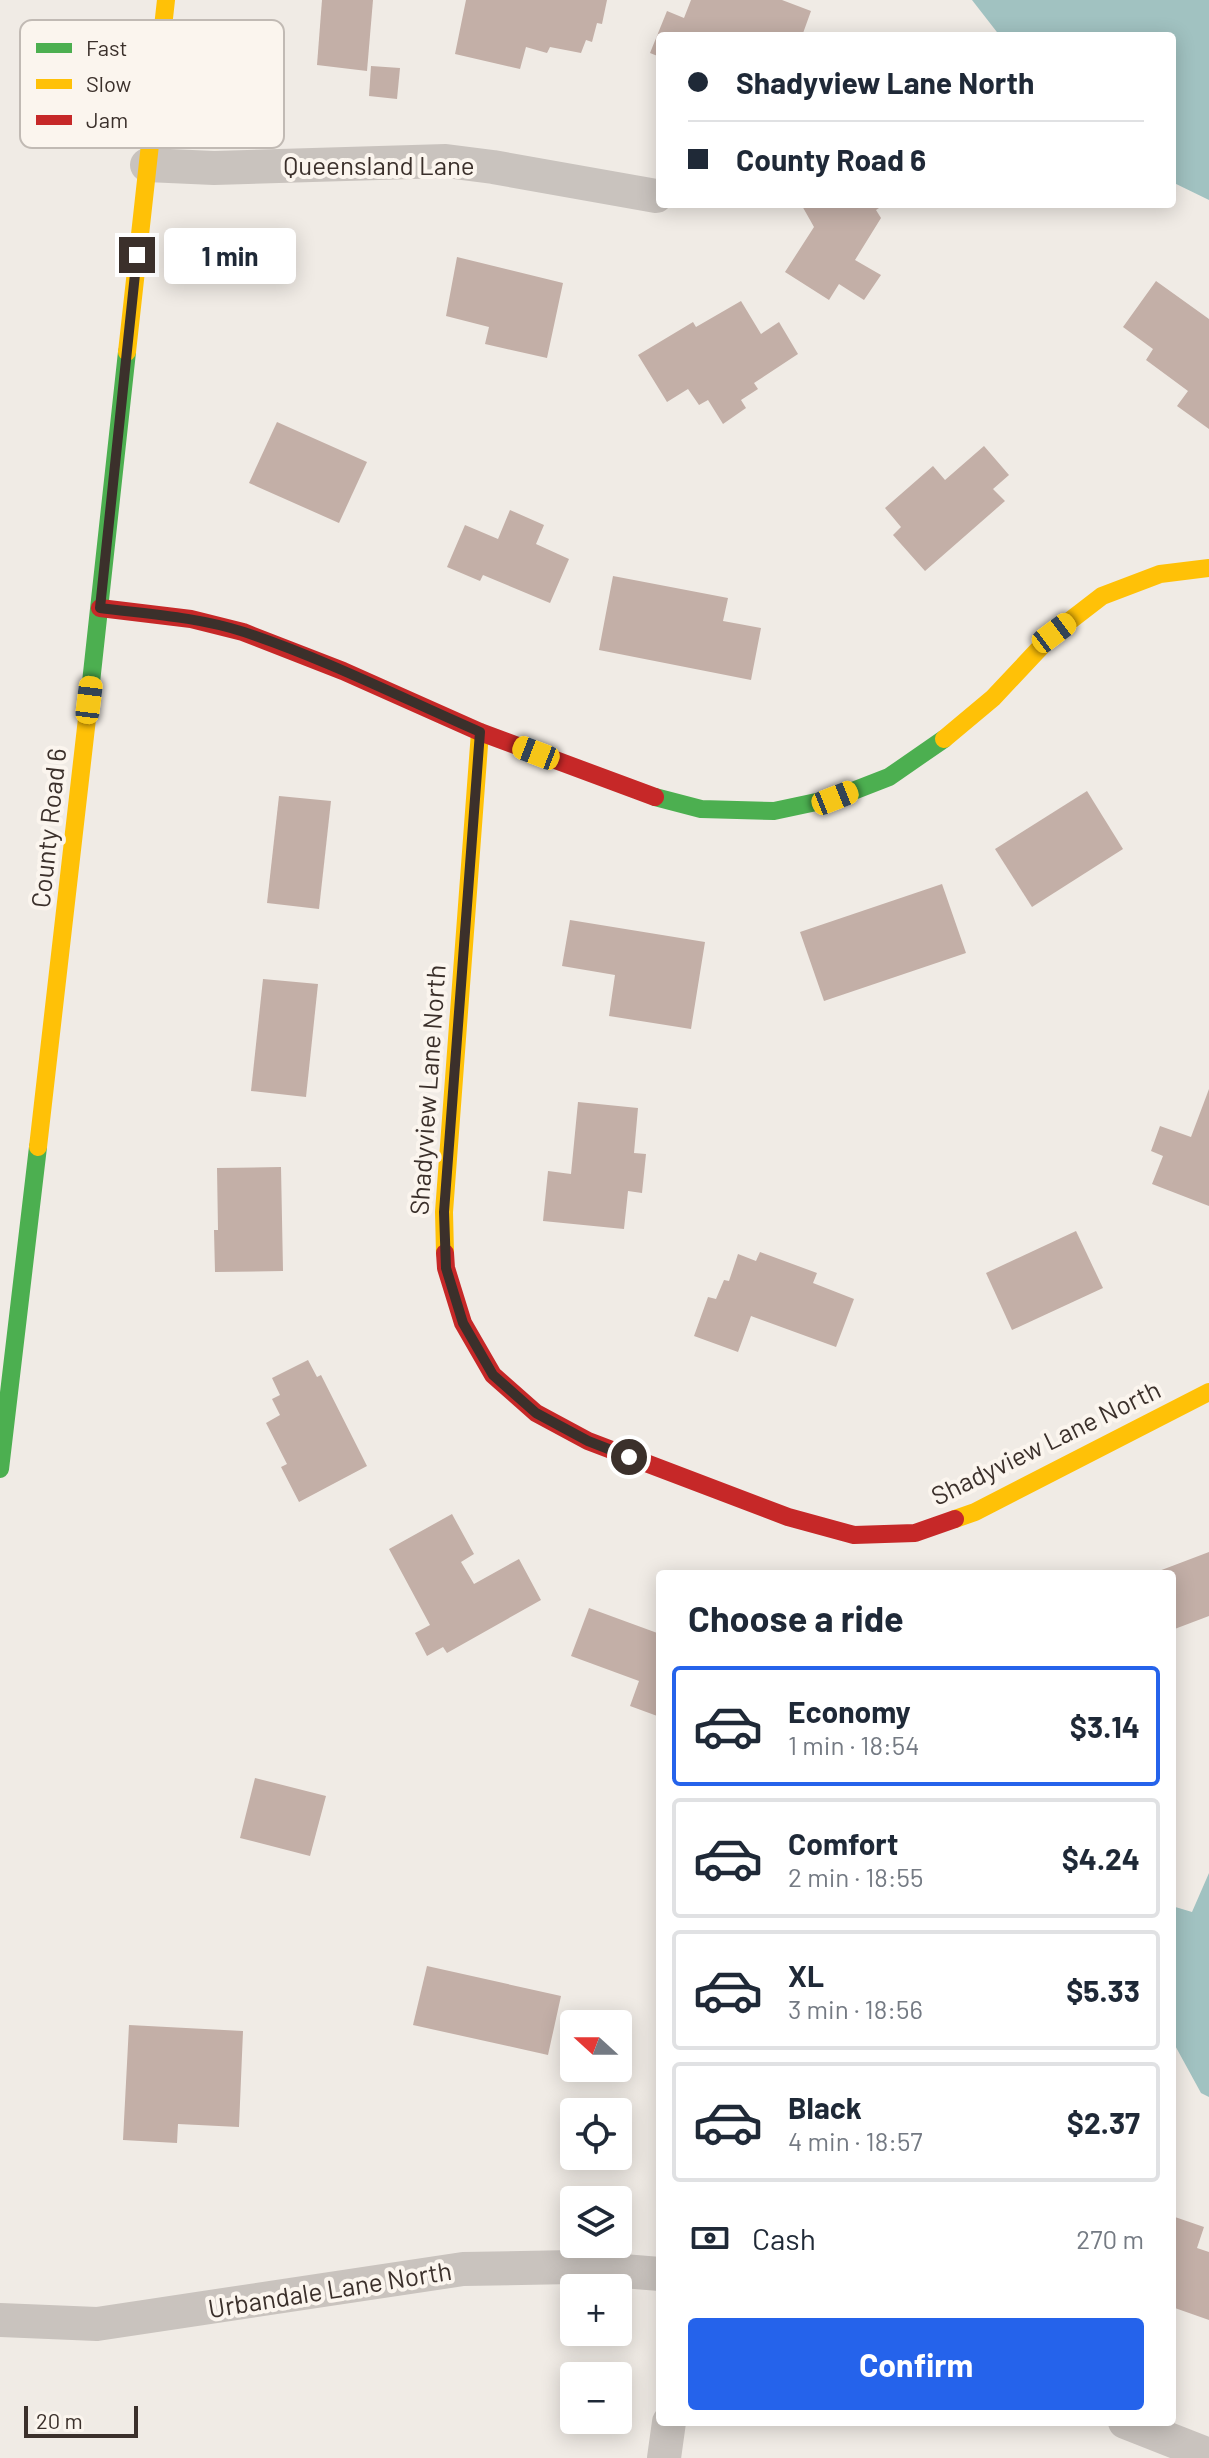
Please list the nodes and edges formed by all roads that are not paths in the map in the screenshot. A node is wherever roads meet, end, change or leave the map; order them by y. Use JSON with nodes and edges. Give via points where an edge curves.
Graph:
{"nodes":[{"id":1,"x":166,"y":0,"type":"edge"},
{"id":2,"x":164,"y":20,"type":"edge"},
{"id":3,"x":149,"y":148,"type":"edge"},
{"id":4,"x":147,"y":165,"type":"junction"},
{"id":5,"x":656,"y":196,"type":"dead end"},
{"id":6,"x":1209,"y":568,"type":"edge"},
{"id":7,"x":100,"y":608,"type":"junction"},
{"id":8,"x":480,"y":732,"type":"junction"},
{"id":9,"x":1209,"y":1392,"type":"edge"},
{"id":10,"x":0,"y":1469,"type":"edge"},
{"id":11,"x":656,"y":2274,"type":"edge"},
{"id":12,"x":0,"y":2320,"type":"edge"},
{"id":13,"x":668,"y":2426,"type":"edge"},
{"id":14,"x":1135,"y":2426,"type":"edge"},
{"id":15,"x":1209,"y":2455,"type":"edge"},
{"id":16,"x":664,"y":2458,"type":"edge"}],
"edges":[{"from":1,"to":2,"type":"street","name":"County Road 6"},
{"from":3,"to":4,"type":"street","name":"County Road 6"},
{"from":4,"to":5,"type":"street","name":"Queensland Lane","via":[[446,161]]},
{"from":4,"to":7,"type":"street","name":"County Road 6"},
{"from":6,"to":8,"type":"street","via":[[1160,574],[1102,596],[1054,633],[993,698],[942,741],[889,777],[835,798],[774,811],[701,809],[647,795]]},
{"from":7,"to":8,"type":"street","via":[[191,619],[243,632]]},
{"from":7,"to":10,"type":"street","name":"County Road 6"},
{"from":8,"to":9,"type":"street","name":"Shadyview Lane North","via":[[444,1212],[446,1268],[463,1323],[493,1375],[536,1413],[588,1441],[788,1517],[854,1535],[915,1533],[975,1512]]},
{"from":11,"to":12,"type":"street","name":"Urbandale Lane North","via":[[573,2267],[463,2269],[97,2324]]},
{"from":13,"to":16,"type":"street"},
{"from":14,"to":15,"type":"street"}]}
